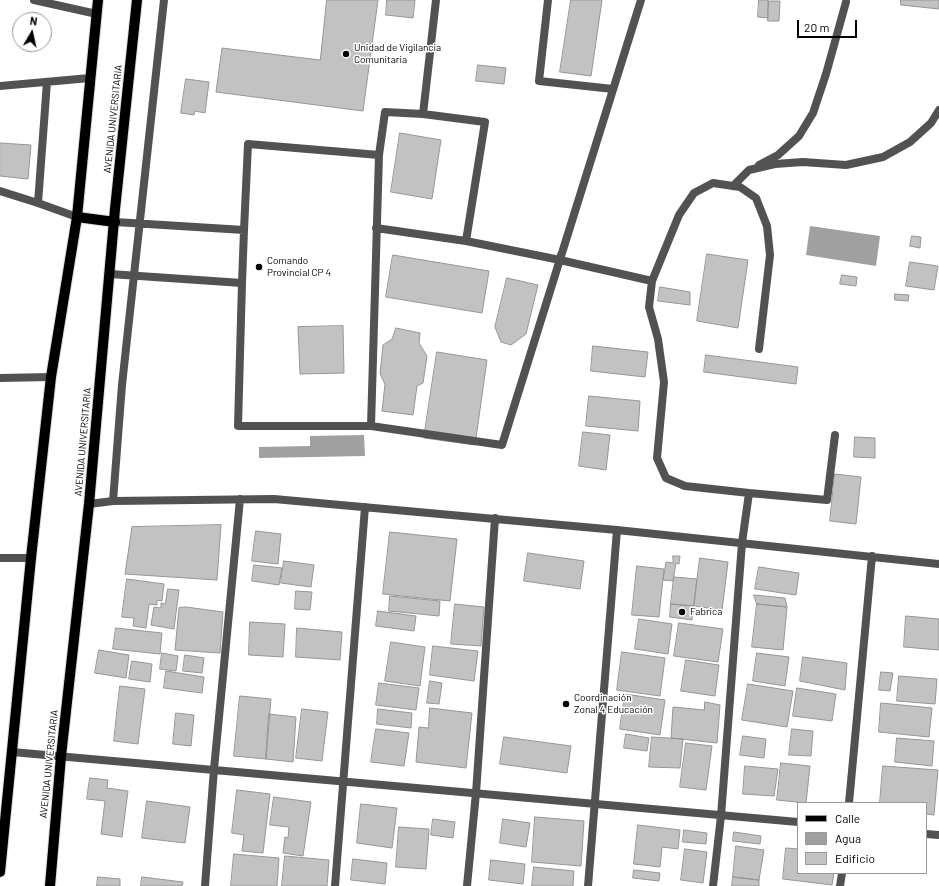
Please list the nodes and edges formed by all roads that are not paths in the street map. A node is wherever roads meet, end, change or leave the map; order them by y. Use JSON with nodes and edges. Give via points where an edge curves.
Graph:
{"nodes":[{"id":1,"x":34,"y":0,"type":"edge"},
{"id":2,"x":98,"y":0,"type":"edge"},
{"id":3,"x":137,"y":0,"type":"edge"},
{"id":4,"x":164,"y":0,"type":"edge"},
{"id":5,"x":436,"y":0,"type":"edge"},
{"id":6,"x":548,"y":0,"type":"edge"},
{"id":7,"x":641,"y":0,"type":"edge"},
{"id":8,"x":846,"y":2,"type":"dead end"},
{"id":9,"x":97,"y":14,"type":"junction"},
{"id":10,"x":90,"y":78,"type":"junction"},
{"id":11,"x":47,"y":82,"type":"junction"},
{"id":12,"x":0,"y":86,"type":"edge"},
{"id":13,"x":613,"y":89,"type":"junction"},
{"id":14,"x":939,"y":110,"type":"edge"},
{"id":15,"x":423,"y":114,"type":"junction"},
{"id":16,"x":379,"y":155,"type":"junction"},
{"id":17,"x":749,"y":170,"type":"junction"},
{"id":18,"x":733,"y":186,"type":"junction"},
{"id":19,"x":0,"y":191,"type":"edge"},
{"id":20,"x":38,"y":202,"type":"junction"},
{"id":21,"x":77,"y":217,"type":"junction"},
{"id":22,"x":114,"y":222,"type":"junction"},
{"id":23,"x":376,"y":228,"type":"junction"},
{"id":24,"x":244,"y":230,"type":"junction"},
{"id":25,"x":466,"y":241,"type":"junction"},
{"id":26,"x":560,"y":260,"type":"junction"},
{"id":27,"x":110,"y":274,"type":"junction"},
{"id":28,"x":652,"y":281,"type":"junction"},
{"id":29,"x":242,"y":283,"type":"junction"},
{"id":30,"x":759,"y":349,"type":"dead end"},
{"id":31,"x":51,"y":377,"type":"junction"},
{"id":32,"x":0,"y":378,"type":"edge"},
{"id":33,"x":371,"y":426,"type":"junction"},
{"id":34,"x":835,"y":435,"type":"dead end"},
{"id":35,"x":749,"y":493,"type":"junction"},
{"id":36,"x":240,"y":499,"type":"junction"},
{"id":37,"x":113,"y":501,"type":"junction"},
{"id":38,"x":89,"y":504,"type":"junction"},
{"id":39,"x":365,"y":507,"type":"junction"},
{"id":40,"x":495,"y":518,"type":"junction"},
{"id":41,"x":617,"y":530,"type":"junction"},
{"id":42,"x":742,"y":543,"type":"junction"},
{"id":43,"x":872,"y":556,"type":"junction"},
{"id":44,"x":0,"y":558,"type":"edge"},
{"id":45,"x":31,"y":558,"type":"junction"},
{"id":46,"x":939,"y":564,"type":"edge"},
{"id":47,"x":12,"y":752,"type":"junction"},
{"id":48,"x":61,"y":756,"type":"junction"},
{"id":49,"x":214,"y":769,"type":"junction"},
{"id":50,"x":343,"y":781,"type":"junction"},
{"id":51,"x":476,"y":793,"type":"junction"},
{"id":52,"x":849,"y":802,"type":"edge"},
{"id":53,"x":594,"y":804,"type":"junction"},
{"id":54,"x":721,"y":816,"type":"junction"},
{"id":55,"x":797,"y":822,"type":"edge"},
{"id":56,"x":927,"y":834,"type":"edge"},
{"id":57,"x":939,"y":835,"type":"edge"},
{"id":58,"x":0,"y":872,"type":"edge"},
{"id":59,"x":842,"y":874,"type":"edge"},
{"id":60,"x":50,"y":886,"type":"edge"},
{"id":61,"x":205,"y":886,"type":"edge"},
{"id":62,"x":335,"y":886,"type":"edge"},
{"id":63,"x":467,"y":886,"type":"edge"},
{"id":64,"x":588,"y":886,"type":"edge"},
{"id":65,"x":713,"y":886,"type":"edge"},
{"id":66,"x":840,"y":886,"type":"edge"}],
"edges":[{"from":1,"to":9,"type":"street"},
{"from":2,"to":9,"type":"main road"},
{"from":3,"to":22,"type":"main road","name":"AVENIDA UNIVERSITARIA"},
{"from":4,"to":37,"type":"street","via":[[122,385]]},
{"from":5,"to":15,"type":"street"},
{"from":6,"to":13,"type":"street","via":[[539,81]]},
{"from":7,"to":13,"type":"street"},
{"from":8,"to":17,"type":"street","via":[[813,112],[799,136],[778,155]]},
{"from":9,"to":10,"type":"main road"},
{"from":10,"to":11,"type":"street"},
{"from":10,"to":21,"type":"main road"},
{"from":11,"to":12,"type":"street"},
{"from":11,"to":20,"type":"street"},
{"from":13,"to":26,"type":"street"},
{"from":14,"to":17,"type":"street","via":[[931,123],[910,142],[883,157],[846,165],[803,162],[775,164]]},
{"from":15,"to":16,"type":"street","via":[[384,112]]},
{"from":15,"to":25,"type":"street","via":[[485,122]]},
{"from":16,"to":23,"type":"street"},
{"from":16,"to":24,"type":"street","via":[[248,144]]},
{"from":17,"to":18,"type":"street"},
{"from":18,"to":28,"type":"street","via":[[713,183],[694,193],[679,215]]},
{"from":18,"to":30,"type":"street","via":[[740,187],[756,198],[767,226],[770,255]]},
{"from":19,"to":20,"type":"street"},
{"from":20,"to":21,"type":"street"},
{"from":21,"to":22,"type":"main road"},
{"from":21,"to":31,"type":"main road"},
{"from":22,"to":24,"type":"street"},
{"from":22,"to":27,"type":"main road","name":"AVENIDA UNIVERSITARIA"},
{"from":23,"to":25,"type":"street"},
{"from":23,"to":33,"type":"street"},
{"from":24,"to":29,"type":"street"},
{"from":25,"to":26,"type":"street"},
{"from":26,"to":28,"type":"street"},
{"from":26,"to":33,"type":"street","via":[[502,445]]},
{"from":27,"to":29,"type":"street"},
{"from":27,"to":38,"type":"main road","name":"AVENIDA UNIVERSITARIA"},
{"from":28,"to":35,"type":"street","via":[[649,307],[658,339],[664,382],[656,458],[666,478],[685,486]]},
{"from":29,"to":33,"type":"street","via":[[238,426]]},
{"from":31,"to":32,"type":"street"},
{"from":31,"to":45,"type":"main road"},
{"from":34,"to":35,"type":"street","via":[[827,500]]},
{"from":35,"to":42,"type":"street"},
{"from":36,"to":37,"type":"street"},
{"from":36,"to":39,"type":"street","via":[[274,499]]},
{"from":36,"to":49,"type":"street"},
{"from":37,"to":38,"type":"street"},
{"from":38,"to":48,"type":"main road","name":"AVENIDA UNIVERSITARIA"},
{"from":39,"to":40,"type":"street"},
{"from":39,"to":50,"type":"street"},
{"from":40,"to":41,"type":"street"},
{"from":40,"to":51,"type":"street"},
{"from":41,"to":42,"type":"street"},
{"from":41,"to":53,"type":"street"},
{"from":42,"to":43,"type":"street"},
{"from":42,"to":54,"type":"street"},
{"from":43,"to":46,"type":"street"},
{"from":43,"to":52,"type":"street"},
{"from":44,"to":45,"type":"street"},
{"from":45,"to":47,"type":"main road"},
{"from":47,"to":48,"type":"street"},
{"from":47,"to":58,"type":"main road"},
{"from":48,"to":49,"type":"street"},
{"from":48,"to":60,"type":"main road","name":"AVENIDA UNIVERSITARIA"},
{"from":49,"to":50,"type":"street"},
{"from":49,"to":61,"type":"street"},
{"from":50,"to":51,"type":"street"},
{"from":50,"to":62,"type":"street"},
{"from":51,"to":53,"type":"street"},
{"from":51,"to":63,"type":"street"},
{"from":53,"to":54,"type":"street"},
{"from":53,"to":64,"type":"street"},
{"from":54,"to":55,"type":"street"},
{"from":54,"to":65,"type":"street"},
{"from":56,"to":57,"type":"street"},
{"from":59,"to":66,"type":"street"}]}
